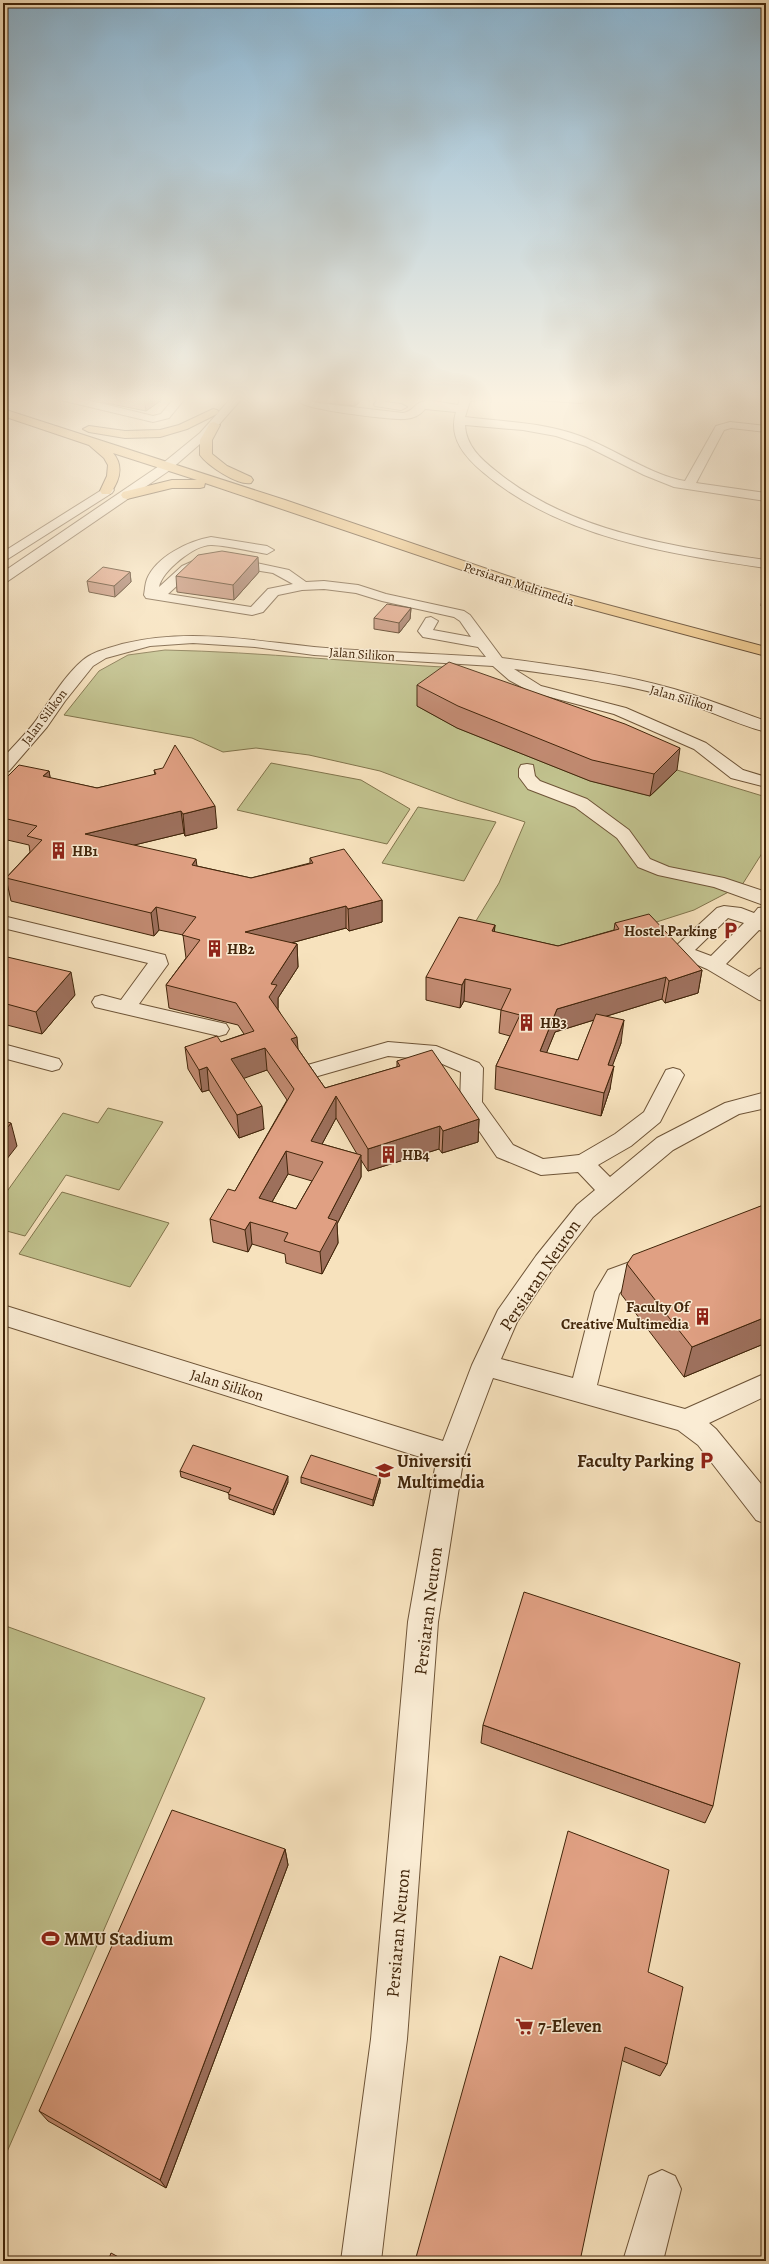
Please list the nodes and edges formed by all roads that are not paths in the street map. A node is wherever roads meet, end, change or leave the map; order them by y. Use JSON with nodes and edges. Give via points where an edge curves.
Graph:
{"nodes":[{"id":1,"x":89,"y":502,"type":"edge"},
{"id":2,"x":117,"y":502,"type":"edge"},
{"id":3,"x":292,"y":502,"type":"edge"},
{"id":4,"x":294,"y":502,"type":"edge"},
{"id":5,"x":535,"y":502,"type":"edge"},
{"id":6,"x":30,"y":539,"type":"junction"},
{"id":7,"x":267,"y":550,"type":"dead end"},
{"id":8,"x":3,"y":553,"type":"edge"},
{"id":9,"x":3,"y":558,"type":"edge"},
{"id":10,"x":212,"y":560,"type":"edge"},
{"id":11,"x":766,"y":564,"type":"edge"},
{"id":12,"x":247,"y":565,"type":"edge"},
{"id":13,"x":3,"y":578,"type":"edge"},
{"id":14,"x":302,"y":586,"type":"junction"},
{"id":15,"x":157,"y":596,"type":"junction"},
{"id":16,"x":431,"y":621,"type":"dead end"},
{"id":17,"x":766,"y":639,"type":"edge"},
{"id":18,"x":483,"y":643,"type":"junction"},
{"id":19,"x":766,"y":652,"type":"edge"},
{"id":20,"x":497,"y":662,"type":"junction"},
{"id":21,"x":766,"y":727,"type":"edge"},
{"id":22,"x":3,"y":768,"type":"edge"},
{"id":23,"x":527,"y":769,"type":"dead end"},
{"id":24,"x":766,"y":782,"type":"edge"},
{"id":25,"x":766,"y":900,"type":"edge"},
{"id":26,"x":763,"y":920,"type":"edge"},
{"id":27,"x":3,"y":922,"type":"edge"},
{"id":28,"x":714,"y":965,"type":"junction"},
{"id":29,"x":766,"y":973,"type":"edge"},
{"id":30,"x":759,"y":990,"type":"edge"},
{"id":31,"x":102,"y":1002,"type":"dead end"},
{"id":32,"x":126,"y":1007,"type":"junction"},
{"id":33,"x":218,"y":1029,"type":"dead end"},
{"id":34,"x":3,"y":1051,"type":"edge"},
{"id":35,"x":52,"y":1064,"type":"dead end"},
{"id":36,"x":311,"y":1071,"type":"edge"},
{"id":37,"x":673,"y":1075,"type":"dead end"},
{"id":38,"x":766,"y":1100,"type":"edge"},
{"id":39,"x":583,"y":1163,"type":"junction"},
{"id":40,"x":608,"y":1191,"type":"junction"},
{"id":41,"x":672,"y":1255,"type":"edge"},
{"id":42,"x":3,"y":1315,"type":"edge"},
{"id":43,"x":485,"y":1365,"type":"junction"},
{"id":44,"x":766,"y":1384,"type":"edge"},
{"id":45,"x":582,"y":1392,"type":"junction"},
{"id":46,"x":686,"y":1421,"type":"junction"},
{"id":47,"x":451,"y":1455,"type":"junction"},
{"id":48,"x":766,"y":1511,"type":"edge"},
{"id":49,"x":662,"y":2189,"type":"dead end"},
{"id":50,"x":361,"y":2261,"type":"edge"},
{"id":51,"x":643,"y":2261,"type":"edge"}],
"edges":[{"from":1,"to":6,"type":"street"},
{"from":2,"to":13,"type":"street","via":[[35,554]]},
{"from":3,"to":19,"type":"main road","name":"Persiaran Multimedia","via":[[536,590]]},
{"from":4,"to":17,"type":"main road","name":"Persiaran Multimedia","via":[[559,583]]},
{"from":5,"to":11,"type":"street","via":[[625,538],[698,554]]},
{"from":6,"to":8,"type":"street"},
{"from":6,"to":9,"type":"street"},
{"from":7,"to":15,"type":"street","via":[[211,541],[202,542],[176,557],[154,578],[151,595]]},
{"from":10,"to":15,"type":"street","via":[[202,561],[187,569]]},
{"from":12,"to":14,"type":"street","via":[[282,572],[295,578]]},
{"from":14,"to":15,"type":"street","via":[[273,592],[258,610],[252,611]]},
{"from":14,"to":18,"type":"street","via":[[346,586],[382,597],[459,614],[465,618]]},
{"from":16,"to":18,"type":"street","via":[[425,631],[428,634]]},
{"from":18,"to":20,"type":"street"},
{"from":20,"to":21,"type":"street","name":"Jalan Silikon","via":[[578,673],[668,692]]},
{"from":20,"to":22,"type":"street","name":"Jalan Silikon","via":[[314,651],[222,640],[150,642],[101,655],[88,664]]},
{"from":20,"to":24,"type":"street","via":[[536,689],[620,711],[700,746],[737,774]]},
{"from":23,"to":25,"type":"street","via":[[527,777],[534,785],[582,804],[623,834],[644,863],[664,871],[718,882],[764,896]]},
{"from":26,"to":28,"type":"street"},
{"from":26,"to":28,"type":"street","via":[[724,912],[685,948],[686,953]]},
{"from":27,"to":32,"type":"street","via":[[158,960],[158,964]]},
{"from":28,"to":30,"type":"street"},
{"from":29,"to":30,"type":"street"},
{"from":31,"to":32,"type":"street"},
{"from":32,"to":33,"type":"street"},
{"from":34,"to":35,"type":"street"},
{"from":36,"to":39,"type":"street","via":[[388,1049],[436,1053],[472,1068],[471,1103],[505,1151],[541,1167]]},
{"from":37,"to":39,"type":"street","via":[[652,1117],[623,1140]]},
{"from":38,"to":40,"type":"street","name":"Persiaran Neuron","via":[[733,1108],[665,1144]]},
{"from":39,"to":40,"type":"street"},
{"from":40,"to":43,"type":"street","name":"Persiaran Neuron","via":[[584,1211],[544,1263],[507,1317]]},
{"from":41,"to":45,"type":"street","via":[[617,1277],[607,1292]]},
{"from":42,"to":47,"type":"street","name":"Jalan Silikon"},
{"from":43,"to":45,"type":"street"},
{"from":43,"to":47,"type":"street","name":"Persiaran Neuron"},
{"from":44,"to":46,"type":"street"},
{"from":45,"to":46,"type":"street"},
{"from":46,"to":48,"type":"street","via":[[707,1437]]},
{"from":47,"to":50,"type":"street","name":"Persiaran Neuron","via":[[423,1622],[390,2039]]},
{"from":49,"to":51,"type":"street"}]}
